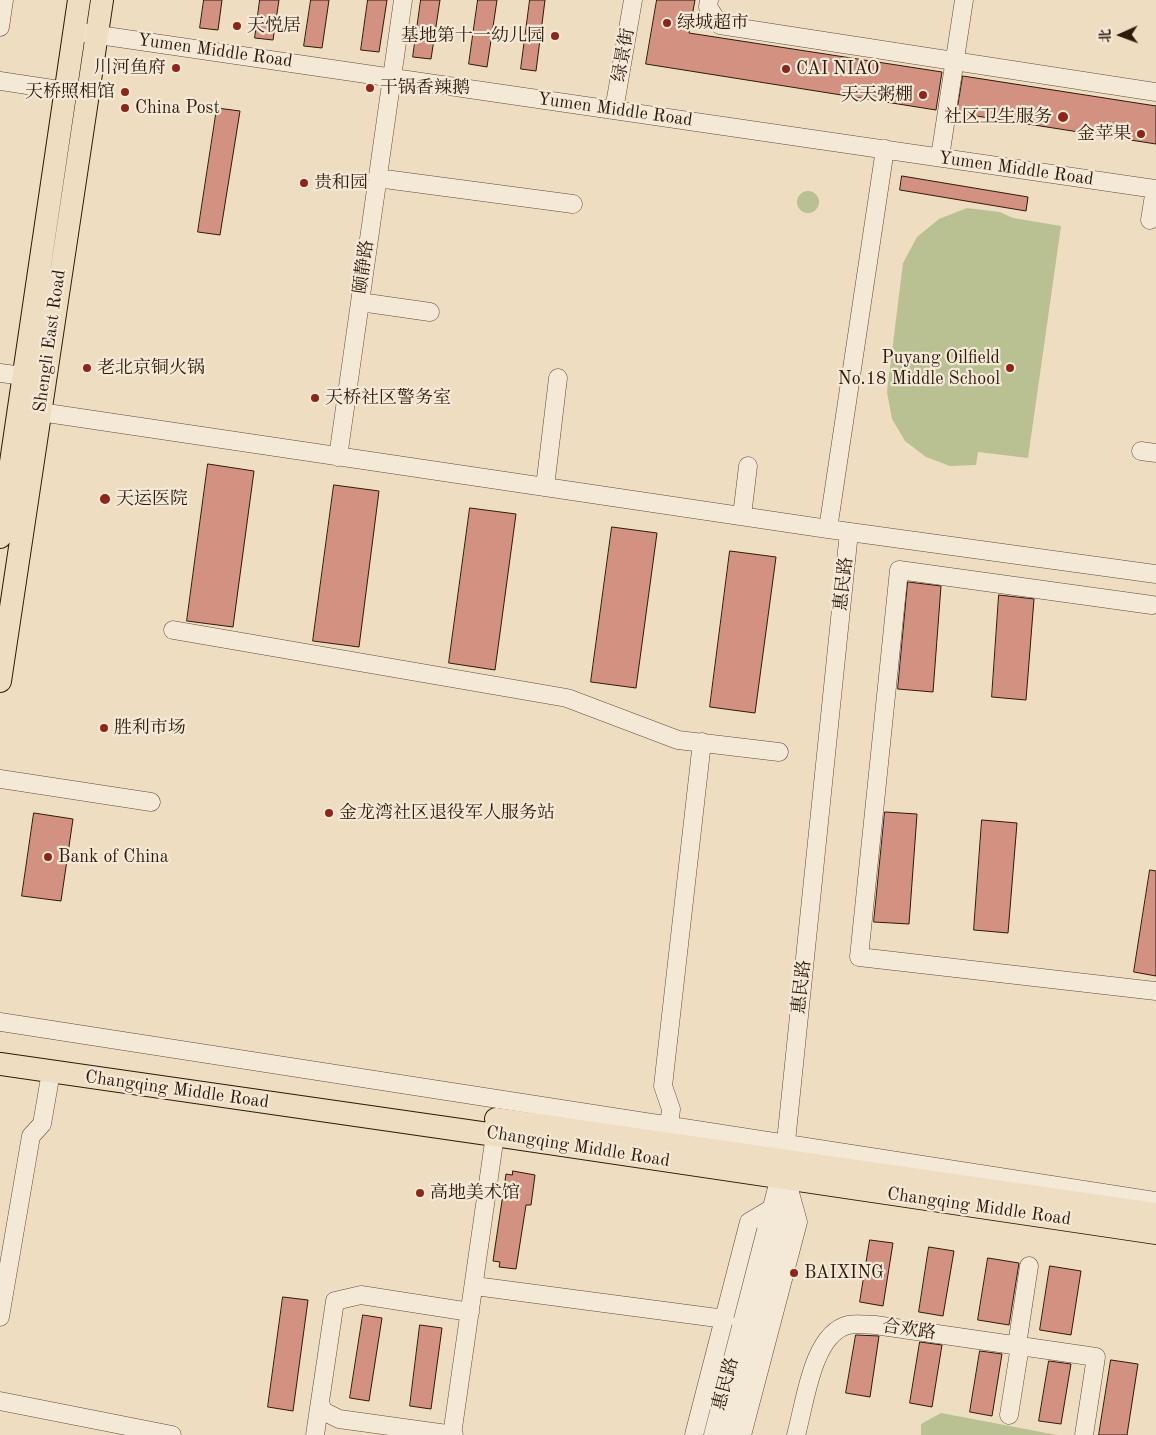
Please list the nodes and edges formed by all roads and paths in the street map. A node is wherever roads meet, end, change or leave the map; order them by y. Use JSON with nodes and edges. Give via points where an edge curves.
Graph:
{"nodes":[{"id":1,"x":4,"y":0,"type":"edge"},
{"id":2,"x":79,"y":0,"type":"edge"},
{"id":3,"x":102,"y":0,"type":"edge"},
{"id":4,"x":403,"y":0,"type":"edge"},
{"id":5,"x":633,"y":0,"type":"edge"},
{"id":6,"x":709,"y":0,"type":"edge"},
{"id":7,"x":964,"y":0,"type":"edge"},
{"id":8,"x":0,"y":27,"type":"edge"},
{"id":9,"x":86,"y":33,"type":"junction"},
{"id":10,"x":955,"y":60,"type":"junction"},
{"id":11,"x":392,"y":77,"type":"junction"},
{"id":12,"x":0,"y":81,"type":"edge"},
{"id":13,"x":66,"y":91,"type":"junction"},
{"id":14,"x":1156,"y":92,"type":"edge"},
{"id":15,"x":614,"y":110,"type":"junction"},
{"id":16,"x":885,"y":149,"type":"junction"},
{"id":17,"x":940,"y":157,"type":"junction"},
{"id":18,"x":377,"y":178,"type":"junction"},
{"id":19,"x":1155,"y":189,"type":"edge"},
{"id":20,"x":573,"y":204,"type":"dead end"},
{"id":21,"x":1150,"y":220,"type":"dead end"},
{"id":22,"x":360,"y":302,"type":"junction"},
{"id":23,"x":430,"y":312,"type":"dead end"},
{"id":24,"x":0,"y":372,"type":"edge"},
{"id":25,"x":23,"y":376,"type":"junction"},
{"id":26,"x":558,"y":378,"type":"dead end"},
{"id":27,"x":40,"y":412,"type":"junction"},
{"id":28,"x":338,"y":457,"type":"junction"},
{"id":29,"x":748,"y":466,"type":"dead end"},
{"id":30,"x":545,"y":487,"type":"junction"},
{"id":31,"x":742,"y":516,"type":"junction"},
{"id":32,"x":828,"y":529,"type":"junction"},
{"id":33,"x":849,"y":532,"type":"junction"},
{"id":34,"x":0,"y":537,"type":"edge"},
{"id":35,"x":1156,"y":574,"type":"edge"},
{"id":36,"x":1152,"y":605,"type":"dead end"},
{"id":37,"x":173,"y":630,"type":"dead end"},
{"id":38,"x":0,"y":681,"type":"edge"},
{"id":39,"x":702,"y":742,"type":"junction"},
{"id":40,"x":780,"y":752,"type":"dead end"},
{"id":41,"x":0,"y":779,"type":"edge"},
{"id":42,"x":151,"y":802,"type":"dead end"},
{"id":43,"x":1156,"y":991,"type":"edge"},
{"id":44,"x":0,"y":1022,"type":"edge"},
{"id":45,"x":0,"y":1048,"type":"edge"},
{"id":46,"x":0,"y":1064,"type":"edge"},
{"id":47,"x":51,"y":1072,"type":"junction"},
{"id":48,"x":495,"y":1134,"type":"junction"},
{"id":49,"x":668,"y":1134,"type":"junction"},
{"id":50,"x":788,"y":1170,"type":"junction"},
{"id":51,"x":1156,"y":1201,"type":"edge"},
{"id":52,"x":772,"y":1209,"type":"junction"},
{"id":53,"x":1156,"y":1214,"type":"edge"},
{"id":54,"x":1156,"y":1233,"type":"edge"},
{"id":55,"x":1029,"y":1266,"type":"dead end"},
{"id":56,"x":475,"y":1286,"type":"junction"},
{"id":57,"x":470,"y":1312,"type":"junction"},
{"id":58,"x":0,"y":1318,"type":"edge"},
{"id":59,"x":725,"y":1319,"type":"junction"},
{"id":60,"x":1019,"y":1346,"type":"junction"},
{"id":61,"x":0,"y":1401,"type":"edge"},
{"id":62,"x":320,"y":1403,"type":"junction"},
{"id":63,"x":1009,"y":1415,"type":"dead end"},
{"id":64,"x":172,"y":1435,"type":"edge"},
{"id":65,"x":315,"y":1435,"type":"edge"},
{"id":66,"x":453,"y":1435,"type":"edge"},
{"id":67,"x":694,"y":1435,"type":"edge"},
{"id":68,"x":713,"y":1435,"type":"edge"},
{"id":69,"x":727,"y":1435,"type":"edge"},
{"id":70,"x":742,"y":1435,"type":"edge"},
{"id":71,"x":796,"y":1435,"type":"edge"},
{"id":72,"x":1084,"y":1435,"type":"edge"}],
"edges":[{"from":1,"to":8,"type":"street"},
{"from":2,"to":9,"type":"main road","name":"Shengli East Road"},
{"from":3,"to":9,"type":"main road","name":"Shengli East Road"},
{"from":4,"to":11,"type":"street","name":"颐静路"},
{"from":5,"to":15,"type":"street","name":"绿景街"},
{"from":6,"to":10,"type":"street","via":[[708,7],[720,25]]},
{"from":7,"to":10,"type":"street"},
{"from":9,"to":11,"type":"street","name":"Yumen Middle Road"},
{"from":9,"to":13,"type":"main road","name":"Shengli East Road"},
{"from":9,"to":27,"type":"main road","name":"Shengli East Road"},
{"from":10,"to":14,"type":"street"},
{"from":10,"to":17,"type":"street"},
{"from":11,"to":15,"type":"street","name":"Yumen Middle Road"},
{"from":11,"to":18,"type":"street","name":"颐静路"},
{"from":12,"to":13,"type":"street"},
{"from":13,"to":25,"type":"main road","name":"Shengli East Road"},
{"from":15,"to":16,"type":"street","name":"Yumen Middle Road"},
{"from":16,"to":17,"type":"street","name":"Yumen Middle Road"},
{"from":16,"to":32,"type":"street"},
{"from":17,"to":19,"type":"street","name":"Yumen Middle Road"},
{"from":18,"to":20,"type":"street"},
{"from":18,"to":22,"type":"street","name":"颐静路"},
{"from":19,"to":21,"type":"street"},
{"from":22,"to":23,"type":"street"},
{"from":22,"to":28,"type":"street","name":"颐静路"},
{"from":24,"to":25,"type":"street"},
{"from":25,"to":34,"type":"main road","name":"Shengli East Road"},
{"from":26,"to":30,"type":"street"},
{"from":27,"to":28,"type":"street"},
{"from":27,"to":38,"type":"main road","name":"Shengli East Road"},
{"from":28,"to":30,"type":"street"},
{"from":29,"to":31,"type":"street"},
{"from":30,"to":31,"type":"street"},
{"from":31,"to":32,"type":"street"},
{"from":32,"to":33,"type":"street"},
{"from":33,"to":35,"type":"street"},
{"from":33,"to":50,"type":"street","name":"惠民路"},
{"from":36,"to":43,"type":"street","via":[[899,570],[859,957]]},
{"from":37,"to":39,"type":"street","via":[[567,698],[678,740]]},
{"from":39,"to":40,"type":"street"},
{"from":39,"to":49,"type":"street","via":[[663,1086]]},
{"from":41,"to":42,"type":"street"},
{"from":44,"to":49,"type":"street"},
{"from":45,"to":49,"type":"main road","name":"Changqing Middle Road"},
{"from":46,"to":47,"type":"main road","name":"Changqing Middle Road"},
{"from":47,"to":48,"type":"main road","name":"Changqing Middle Road"},
{"from":47,"to":58,"type":"street","via":[[42,1124],[31,1136]]},
{"from":48,"to":49,"type":"main road","name":"Changqing Middle Road"},
{"from":48,"to":56,"type":"street"},
{"from":49,"to":50,"type":"main road","name":"Changqing Middle Road"},
{"from":50,"to":51,"type":"street"},
{"from":50,"to":52,"type":"street","name":"惠民路"},
{"from":50,"to":53,"type":"main road","name":"Changqing Middle Road"},
{"from":50,"to":54,"type":"main road","name":"Changqing Middle Road"},
{"from":50,"to":69,"type":"street","name":"惠民路"},
{"from":50,"to":70,"type":"street","via":[[798,1222]]},
{"from":52,"to":59,"type":"street","via":[[749,1222]]},
{"from":52,"to":68,"type":"street","name":"惠民路"},
{"from":55,"to":60,"type":"street"},
{"from":56,"to":57,"type":"street"},
{"from":56,"to":59,"type":"street"},
{"from":57,"to":62,"type":"street","via":[[361,1295],[335,1301]]},
{"from":57,"to":66,"type":"street"},
{"from":59,"to":67,"type":"street"},
{"from":60,"to":63,"type":"street"},
{"from":60,"to":71,"type":"street","name":"合欢路","via":[[875,1325],[848,1325],[832,1333],[819,1350]]},
{"from":60,"to":72,"type":"street","name":"合欢路","via":[[1096,1357]]},
{"from":61,"to":64,"type":"street"},
{"from":62,"to":65,"type":"street"},
{"from":62,"to":66,"type":"street","via":[[322,1410],[339,1419]]}]}
